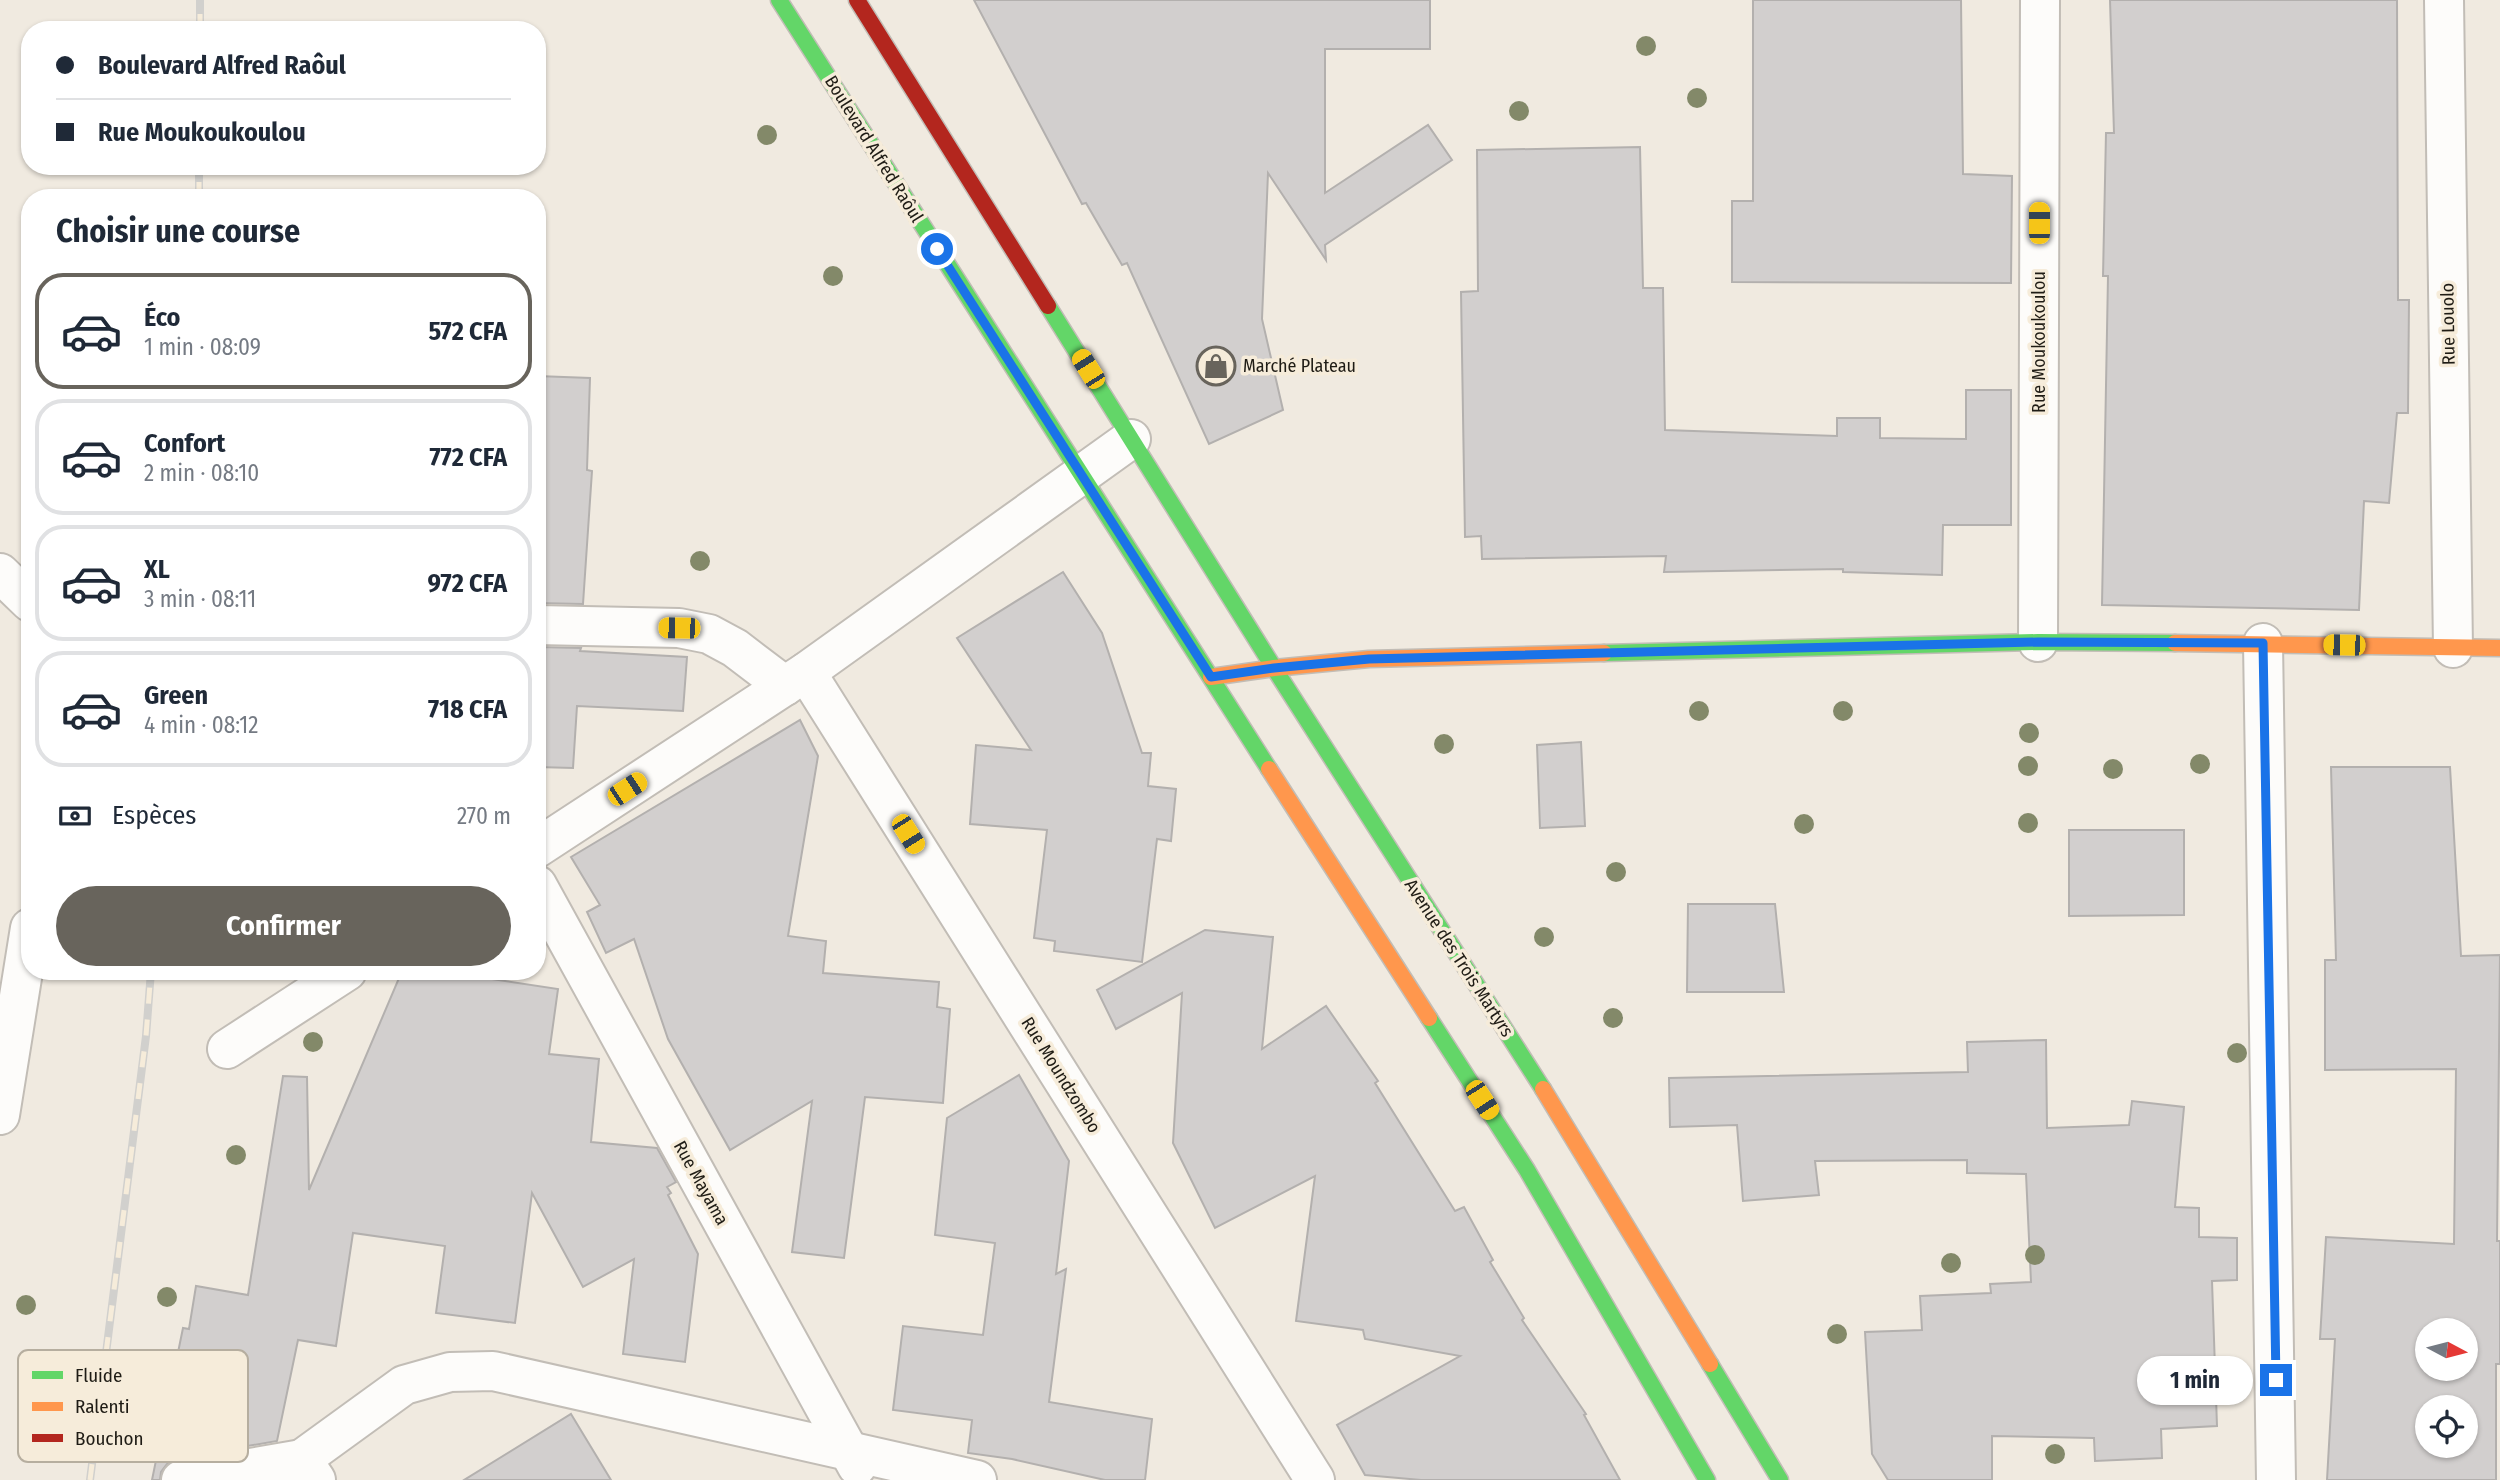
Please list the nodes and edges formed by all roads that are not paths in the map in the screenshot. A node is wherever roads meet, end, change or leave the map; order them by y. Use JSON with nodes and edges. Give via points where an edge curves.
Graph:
{"nodes":[{"id":1,"x":779,"y":0,"type":"edge"},
{"id":2,"x":857,"y":0,"type":"edge"},
{"id":3,"x":2040,"y":0,"type":"edge"},
{"id":4,"x":2444,"y":0,"type":"edge"},
{"id":5,"x":1131,"y":439,"type":"junction"},
{"id":6,"x":1080,"y":475,"type":"junction"},
{"id":7,"x":0,"y":573,"type":"edge"},
{"id":8,"x":21,"y":593,"type":"edge"},
{"id":9,"x":546,"y":625,"type":"edge"},
{"id":10,"x":2038,"y":642,"type":"junction"},
{"id":11,"x":2263,"y":643,"type":"junction"},
{"id":12,"x":2453,"y":648,"type":"junction"},
{"id":13,"x":2500,"y":649,"type":"edge"},
{"id":14,"x":1274,"y":668,"type":"junction"},
{"id":15,"x":1211,"y":677,"type":"junction"},
{"id":16,"x":796,"y":679,"type":"junction"},
{"id":17,"x":546,"y":842,"type":"edge"},
{"id":18,"x":546,"y":901,"type":"edge"},
{"id":19,"x":22,"y":980,"type":"edge"},
{"id":20,"x":333,"y":980,"type":"edge"},
{"id":21,"x":227,"y":1049,"type":"dead end"},
{"id":22,"x":0,"y":1115,"type":"edge"},
{"id":23,"x":856,"y":1466,"type":"edge"},
{"id":24,"x":309,"y":1470,"type":"edge"},
{"id":25,"x":181,"y":1480,"type":"edge"},
{"id":26,"x":978,"y":1480,"type":"edge"},
{"id":27,"x":1315,"y":1480,"type":"edge"},
{"id":28,"x":1707,"y":1480,"type":"edge"},
{"id":29,"x":1780,"y":1480,"type":"edge"},
{"id":30,"x":2276,"y":1480,"type":"edge"}],
"edges":[{"from":1,"to":6,"type":"main road","name":"Boulevard Alfred Raôul"},
{"from":2,"to":5,"type":"main road"},
{"from":3,"to":10,"type":"street","name":"Rue Moukoukoulou"},
{"from":4,"to":12,"type":"street","name":"Rue Louolo"},
{"from":5,"to":6,"type":"street"},
{"from":5,"to":14,"type":"main road","name":"Avenue des Trois Martyrs"},
{"from":6,"to":15,"type":"main road"},
{"from":6,"to":16,"type":"street"},
{"from":7,"to":8,"type":"street"},
{"from":9,"to":16,"type":"street","via":[[679,628],[709,634]]},
{"from":10,"to":11,"type":"main road"},
{"from":10,"to":14,"type":"main road","via":[[1369,659]]},
{"from":11,"to":12,"type":"main road"},
{"from":11,"to":30,"type":"street"},
{"from":12,"to":13,"type":"main road"},
{"from":14,"to":15,"type":"main road"},
{"from":14,"to":29,"type":"main road","name":"Avenue des Trois Martyrs","via":[[1565,1124]]},
{"from":15,"to":28,"type":"main road","via":[[1527,1170]]},
{"from":16,"to":17,"type":"street"},
{"from":16,"to":27,"type":"street","name":"Rue Moundzombo"},
{"from":18,"to":23,"type":"street","name":"Rue Mayama"},
{"from":19,"to":22,"type":"street"},
{"from":20,"to":21,"type":"street"},
{"from":23,"to":24,"type":"street","via":[[493,1371],[450,1372],[404,1385]]},
{"from":23,"to":26,"type":"street"},
{"from":24,"to":25,"type":"street"}]}
